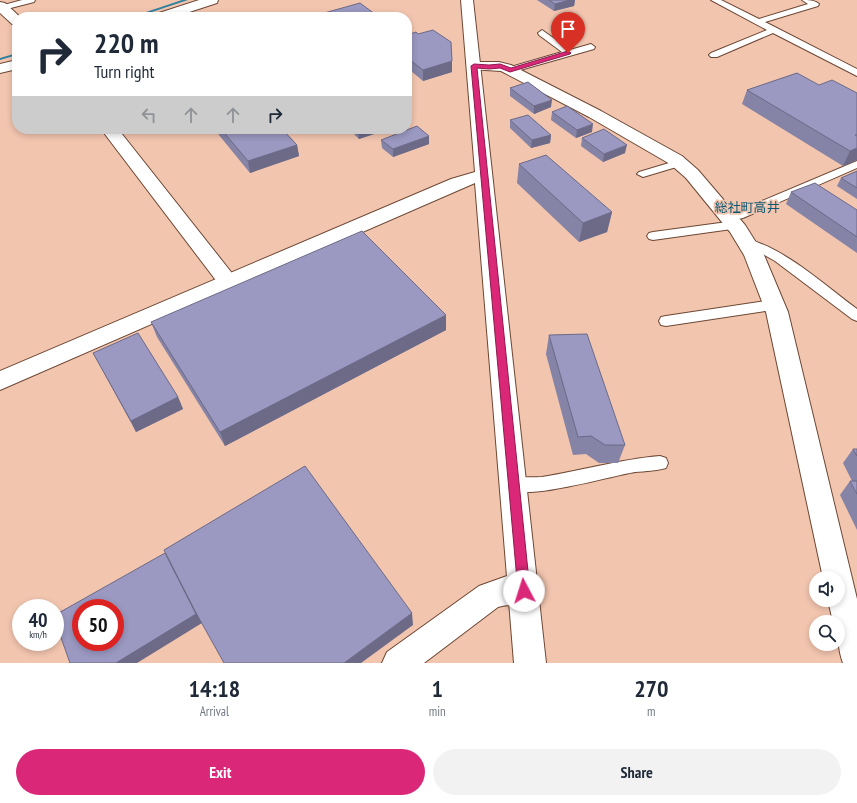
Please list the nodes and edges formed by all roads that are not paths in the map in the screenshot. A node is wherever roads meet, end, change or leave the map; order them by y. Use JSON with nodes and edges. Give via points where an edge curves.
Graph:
{"nodes":[{"id":1,"x":30,"y":0,"type":"edge"},
{"id":2,"x":212,"y":0,"type":"edge"},
{"id":3,"x":467,"y":0,"type":"edge"},
{"id":4,"x":715,"y":0,"type":"edge"},
{"id":5,"x":806,"y":0,"type":"edge"},
{"id":6,"x":2,"y":7,"type":"edge"},
{"id":7,"x":176,"y":12,"type":"edge"},
{"id":8,"x":12,"y":17,"type":"edge"},
{"id":9,"x":758,"y":22,"type":"junction"},
{"id":10,"x":774,"y":30,"type":"junction"},
{"id":11,"x":542,"y":33,"type":"dead end"},
{"id":12,"x":591,"y":47,"type":"dead end"},
{"id":13,"x":568,"y":53,"type":"junction"},
{"id":14,"x":714,"y":55,"type":"dead end"},
{"id":15,"x":12,"y":65,"type":"edge"},
{"id":16,"x":474,"y":66,"type":"junction"},
{"id":17,"x":0,"y":69,"type":"edge"},
{"id":18,"x":510,"y":70,"type":"junction"},
{"id":19,"x":857,"y":73,"type":"edge"},
{"id":20,"x":113,"y":134,"type":"edge"},
{"id":21,"x":679,"y":162,"type":"junction"},
{"id":22,"x":857,"y":164,"type":"edge"},
{"id":23,"x":643,"y":174,"type":"dead end"},
{"id":24,"x":484,"y":176,"type":"junction"},
{"id":25,"x":731,"y":221,"type":"junction"},
{"id":26,"x":653,"y":236,"type":"dead end"},
{"id":27,"x":747,"y":243,"type":"junction"},
{"id":28,"x":228,"y":282,"type":"junction"},
{"id":29,"x":775,"y":308,"type":"junction"},
{"id":30,"x":857,"y":316,"type":"edge"},
{"id":31,"x":666,"y":321,"type":"dead end"},
{"id":32,"x":0,"y":381,"type":"edge"},
{"id":33,"x":660,"y":463,"type":"dead end"},
{"id":34,"x":514,"y":484,"type":"junction"},
{"id":35,"x":835,"y":571,"type":"edge"},
{"id":36,"x":524,"y":591,"type":"junction"},
{"id":37,"x":844,"y":607,"type":"edge"},
{"id":38,"x":857,"y":659,"type":"edge"},
{"id":39,"x":398,"y":663,"type":"edge"},
{"id":40,"x":530,"y":663,"type":"edge"}],
"edges":[{"from":1,"to":6,"type":"lane"},
{"from":2,"to":7,"type":"street"},
{"from":3,"to":16,"type":"street"},
{"from":4,"to":9,"type":"lane"},
{"from":5,"to":9,"type":"lane","via":[[815,4]]},
{"from":6,"to":8,"type":"street"},
{"from":9,"to":10,"type":"lane"},
{"from":10,"to":14,"type":"lane"},
{"from":10,"to":19,"type":"lane"},
{"from":11,"to":13,"type":"lane"},
{"from":12,"to":13,"type":"lane"},
{"from":13,"to":18,"type":"lane"},
{"from":15,"to":17,"type":"street"},
{"from":16,"to":18,"type":"street","via":[[500,66]]},
{"from":16,"to":24,"type":"street"},
{"from":18,"to":21,"type":"street"},
{"from":20,"to":28,"type":"street"},
{"from":21,"to":23,"type":"lane"},
{"from":21,"to":25,"type":"street"},
{"from":22,"to":25,"type":"lane","via":[[739,215]]},
{"from":24,"to":28,"type":"street","via":[[457,183]]},
{"from":24,"to":34,"type":"street"},
{"from":25,"to":26,"type":"lane"},
{"from":25,"to":27,"type":"street"},
{"from":27,"to":29,"type":"street"},
{"from":27,"to":30,"type":"lane","via":[[758,246],[778,258]]},
{"from":28,"to":32,"type":"street"},
{"from":29,"to":31,"type":"lane","via":[[765,306]]},
{"from":29,"to":35,"type":"street"},
{"from":33,"to":34,"type":"lane","via":[[636,465],[541,484]]},
{"from":34,"to":36,"type":"street"},
{"from":36,"to":39,"type":"street","via":[[507,590],[489,596]]},
{"from":36,"to":40,"type":"street"},
{"from":37,"to":38,"type":"street"}]}
